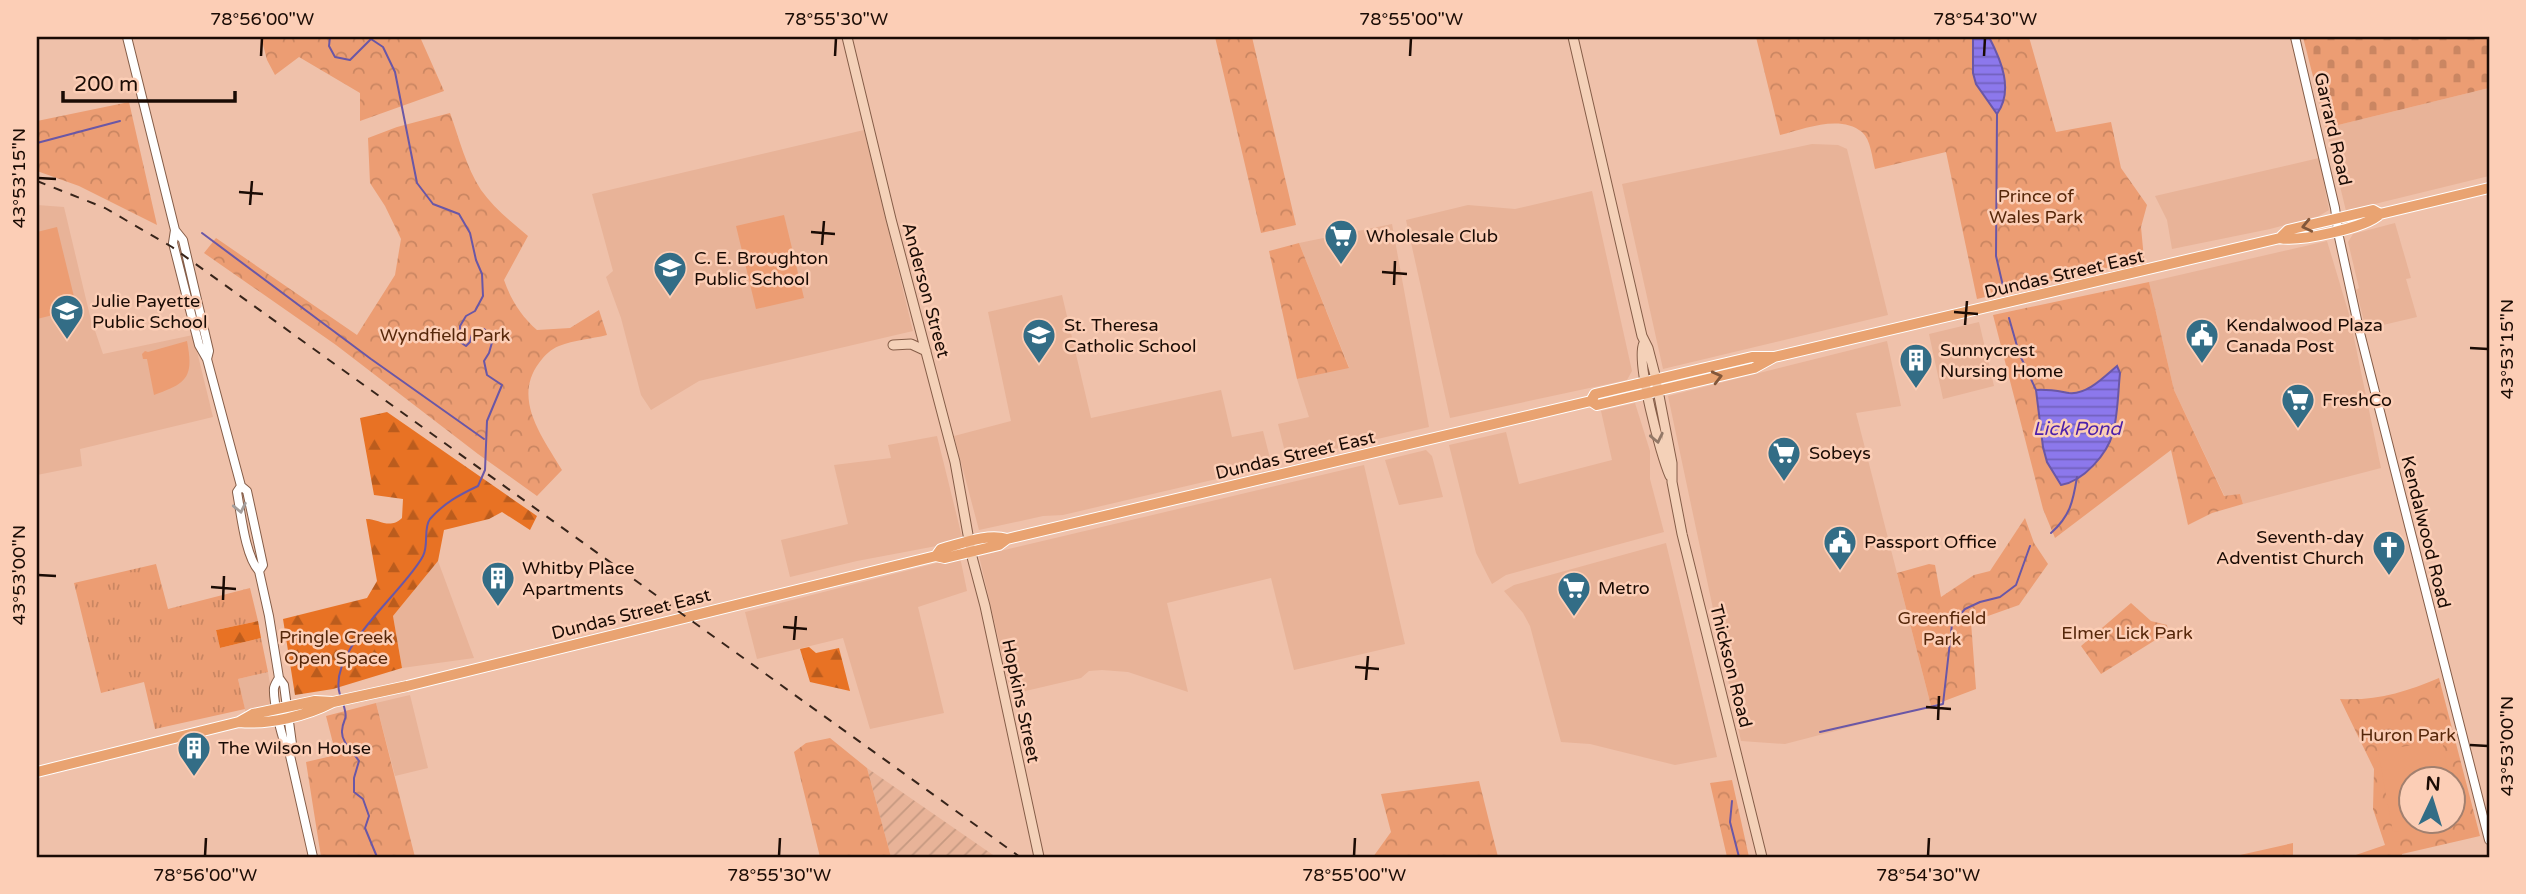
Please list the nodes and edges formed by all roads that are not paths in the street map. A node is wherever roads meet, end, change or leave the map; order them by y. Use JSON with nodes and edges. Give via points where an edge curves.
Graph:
{"nodes":[{"id":1,"x":127,"y":37,"type":"edge"},
{"id":2,"x":847,"y":37,"type":"edge"},
{"id":3,"x":1573,"y":37,"type":"edge"},
{"id":4,"x":2295,"y":37,"type":"edge"},
{"id":5,"x":2489,"y":188,"type":"edge"},
{"id":6,"x":2337,"y":224,"type":"junction"},
{"id":7,"x":175,"y":230,"type":"junction"},
{"id":8,"x":193,"y":322,"type":"junction"},
{"id":9,"x":204,"y":331,"type":"junction"},
{"id":10,"x":893,"y":345,"type":"dead end"},
{"id":11,"x":926,"y":351,"type":"junction"},
{"id":12,"x":207,"y":359,"type":"junction"},
{"id":13,"x":1652,"y":387,"type":"junction"},
{"id":14,"x":970,"y":547,"type":"junction"},
{"id":15,"x":283,"y":713,"type":"junction"},
{"id":16,"x":37,"y":772,"type":"edge"},
{"id":17,"x":2489,"y":840,"type":"edge"},
{"id":18,"x":313,"y":857,"type":"edge"},
{"id":19,"x":1039,"y":857,"type":"edge"},
{"id":20,"x":1762,"y":857,"type":"edge"}],
"edges":[{"from":1,"to":7,"type":"street"},
{"from":2,"to":11,"type":"main road","name":"Anderson Street"},
{"from":3,"to":13,"type":"main road","name":"Thickson Road","via":[[1648,348]]},
{"from":4,"to":6,"type":"street","name":"Garrard Road"},
{"from":5,"to":6,"type":"main road","name":"Dundas Street East","via":[[2374,219]]},
{"from":6,"to":13,"type":"main road","name":"Dundas Street East","via":[[2290,240],[2280,238],[1774,357],[1754,368]]},
{"from":6,"to":17,"type":"street","name":"Kendalwood Road","via":[[2359,329]]},
{"from":7,"to":8,"type":"street","via":[[173,243]]},
{"from":7,"to":9,"type":"street","via":[[183,240]]},
{"from":8,"to":9,"type":"street"},
{"from":8,"to":12,"type":"street"},
{"from":9,"to":12,"type":"street"},
{"from":10,"to":11,"type":"main road","via":[[911,344]]},
{"from":11,"to":14,"type":"main road","name":"Anderson Street","via":[[955,462]]},
{"from":12,"to":15,"type":"street","via":[[241,486],[237,492],[259,571],[279,678],[274,688]]},
{"from":13,"to":14,"type":"main road","name":"Dundas Street East","via":[[1597,405],[1591,401],[1007,539],[999,545]]},
{"from":13,"to":20,"type":"main road","name":"Thickson Road","via":[[1661,456],[1672,482]]},
{"from":14,"to":15,"type":"main road","name":"Dundas Street East","via":[[941,549],[936,556],[334,701],[317,710]]},
{"from":14,"to":19,"type":"main road","name":"Hopkins Street"},
{"from":15,"to":16,"type":"main road","name":"Dundas Street East","via":[[255,724],[239,722]]},
{"from":15,"to":18,"type":"street"}]}
